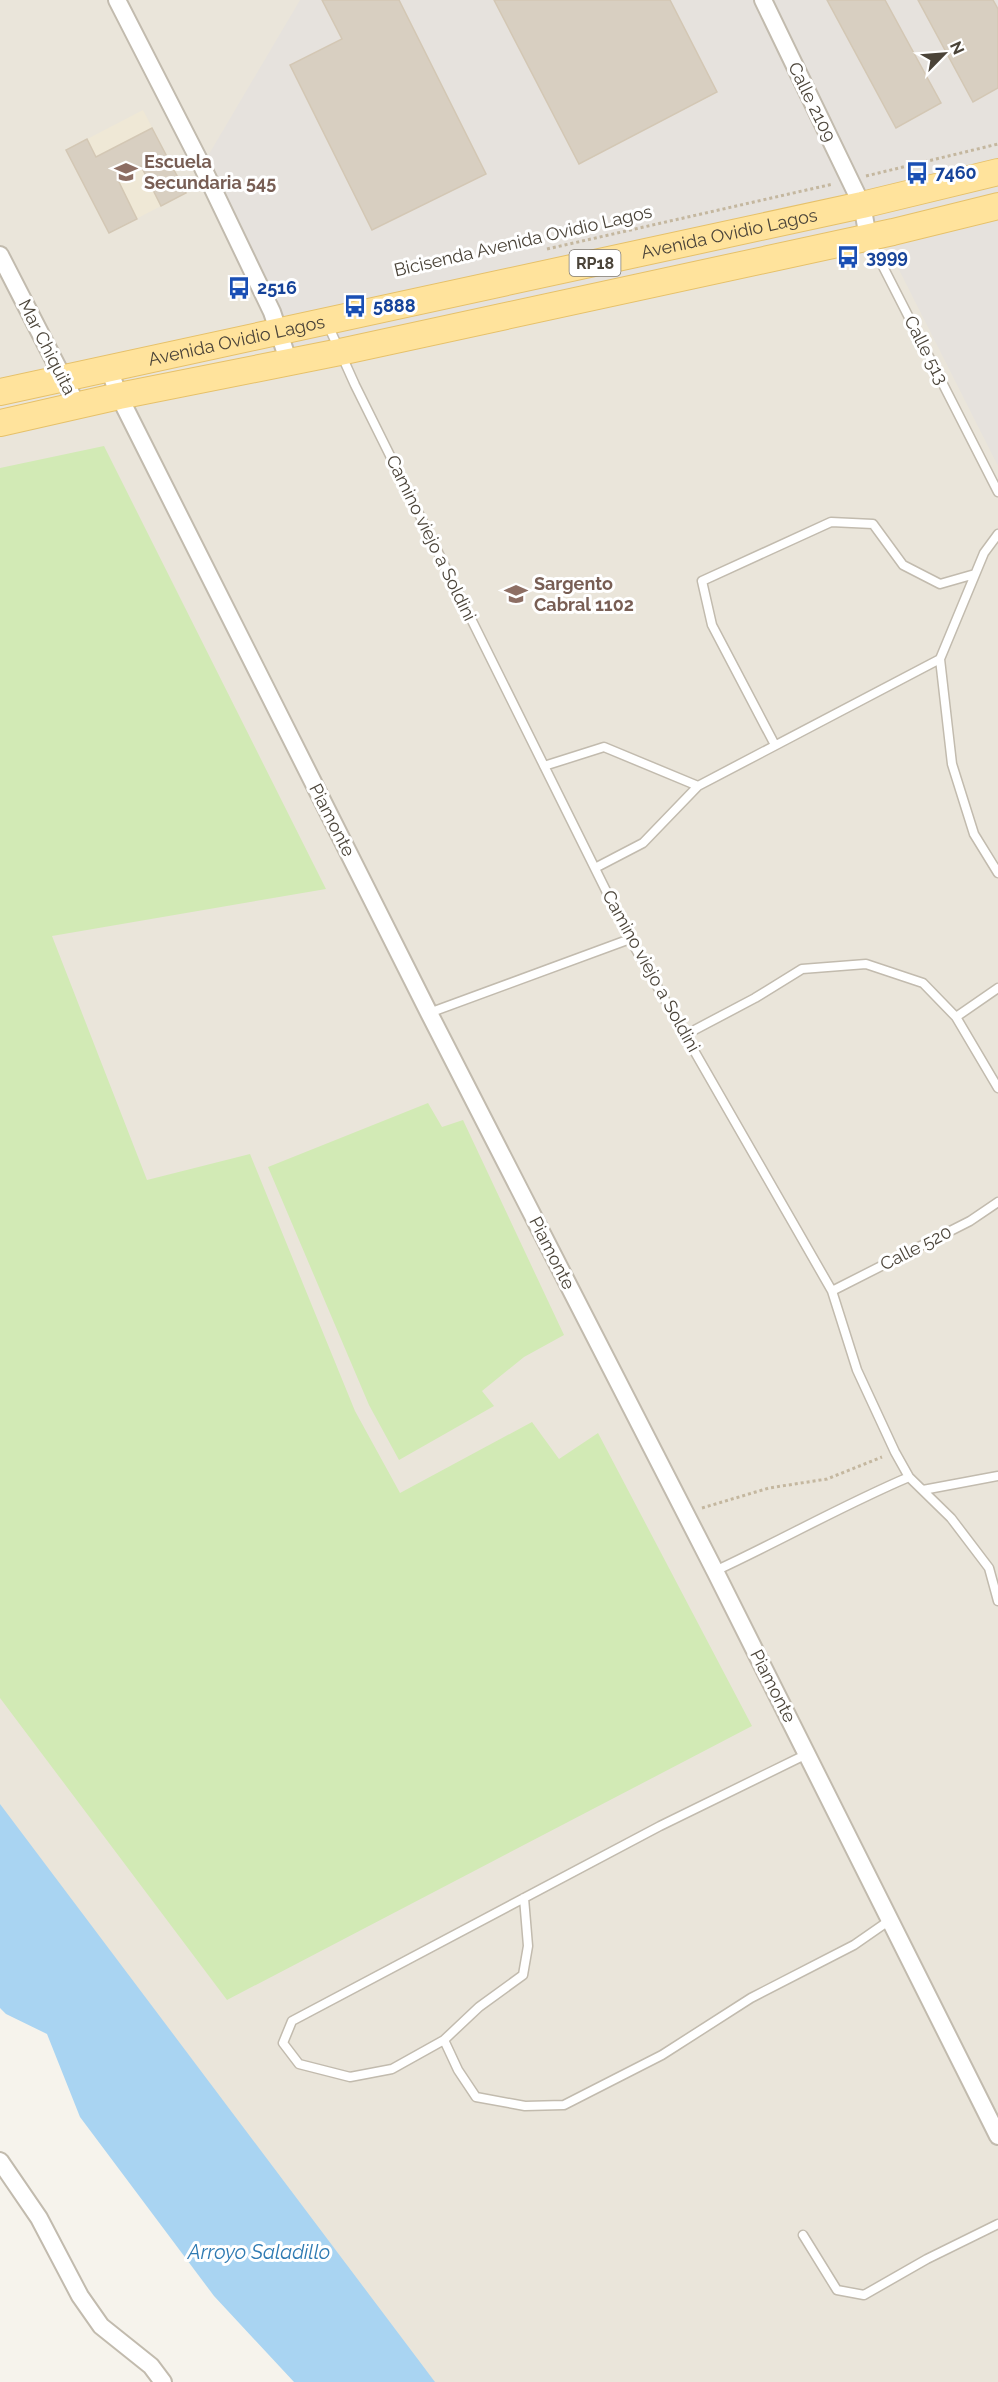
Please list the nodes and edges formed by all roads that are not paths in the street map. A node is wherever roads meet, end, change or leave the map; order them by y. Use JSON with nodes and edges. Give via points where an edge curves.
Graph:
{"nodes":[{"id":1,"x":117,"y":0,"type":"edge"},
{"id":2,"x":763,"y":0,"type":"edge"},
{"id":3,"x":998,"y":172,"type":"edge"},
{"id":4,"x":862,"y":205,"type":"junction"},
{"id":5,"x":998,"y":206,"type":"edge"},
{"id":6,"x":868,"y":237,"type":"junction"},
{"id":7,"x":0,"y":255,"type":"edge"},
{"id":8,"x":327,"y":322,"type":"junction"},
{"id":9,"x":279,"y":332,"type":"junction"},
{"id":10,"x":340,"y":352,"type":"junction"},
{"id":11,"x":289,"y":363,"type":"junction"},
{"id":12,"x":109,"y":369,"type":"junction"},
{"id":13,"x":63,"y":378,"type":"junction"},
{"id":14,"x":0,"y":392,"type":"edge"},
{"id":15,"x":119,"y":396,"type":"junction"},
{"id":16,"x":78,"y":407,"type":"junction"},
{"id":17,"x":0,"y":423,"type":"edge"},
{"id":18,"x":998,"y":492,"type":"edge"},
{"id":19,"x":998,"y":534,"type":"edge"},
{"id":20,"x":975,"y":574,"type":"junction"},
{"id":21,"x":940,"y":659,"type":"junction"},
{"id":22,"x":775,"y":745,"type":"junction"},
{"id":23,"x":544,"y":766,"type":"junction"},
{"id":24,"x":698,"y":786,"type":"junction"},
{"id":25,"x":595,"y":868,"type":"junction"},
{"id":26,"x":998,"y":873,"type":"edge"},
{"id":27,"x":630,"y":939,"type":"junction"},
{"id":28,"x":998,"y":988,"type":"edge"},
{"id":29,"x":429,"y":1013,"type":"junction"},
{"id":30,"x":956,"y":1017,"type":"junction"},
{"id":31,"x":685,"y":1035,"type":"junction"},
{"id":32,"x":998,"y":1088,"type":"edge"},
{"id":33,"x":998,"y":1202,"type":"edge"},
{"id":34,"x":832,"y":1291,"type":"junction"},
{"id":35,"x":998,"y":1476,"type":"edge"},
{"id":36,"x":909,"y":1477,"type":"junction"},
{"id":37,"x":923,"y":1490,"type":"junction"},
{"id":38,"x":715,"y":1570,"type":"junction"},
{"id":39,"x":998,"y":1600,"type":"edge"},
{"id":40,"x":807,"y":1754,"type":"junction"},
{"id":41,"x":524,"y":1898,"type":"junction"},
{"id":42,"x":890,"y":1920,"type":"junction"},
{"id":43,"x":444,"y":2040,"type":"junction"},
{"id":44,"x":998,"y":2136,"type":"edge"},
{"id":45,"x":0,"y":2161,"type":"edge"},
{"id":46,"x":998,"y":2224,"type":"edge"},
{"id":47,"x":803,"y":2235,"type":"dead end"},
{"id":48,"x":163,"y":2382,"type":"edge"}],
"edges":[{"from":1,"to":9,"type":"street","via":[[202,166]]},
{"from":2,"to":4,"type":"street","name":"Calle 2109"},
{"from":3,"to":4,"type":"main road","name":"Avenida Ovidio Lagos","number":"RP18"},
{"from":4,"to":6,"type":"street","name":"Calle 513"},
{"from":4,"to":8,"type":"main road","name":"Avenida Ovidio Lagos","number":"RP18"},
{"from":5,"to":6,"type":"main road","name":"Avenida Ovidio Lagos","number":"RP18"},
{"from":6,"to":10,"type":"main road","name":"Avenida Ovidio Lagos","number":"RP18"},
{"from":6,"to":18,"type":"lane","name":"Calle 513"},
{"from":7,"to":13,"type":"street","name":"Mar Chiquita"},
{"from":8,"to":9,"type":"main road","name":"Avenida Ovidio Lagos","number":"RP18"},
{"from":8,"to":10,"type":"lane","name":"Camino viejo a Soldini"},
{"from":9,"to":11,"type":"street"},
{"from":9,"to":12,"type":"main road","name":"Avenida Ovidio Lagos","number":"RP18"},
{"from":10,"to":11,"type":"main road","name":"Avenida Ovidio Lagos","number":"RP18"},
{"from":10,"to":23,"type":"lane","name":"Camino viejo a Soldini"},
{"from":11,"to":15,"type":"main road","name":"Avenida Ovidio Lagos","number":"RP18"},
{"from":12,"to":13,"type":"main road","name":"Avenida Ovidio Lagos","number":"RP18"},
{"from":12,"to":15,"type":"street","name":"Piamonte"},
{"from":13,"to":14,"type":"main road","name":"Avenida Ovidio Lagos","number":"RP18"},
{"from":13,"to":16,"type":"street","name":"Mar Chiquita"},
{"from":15,"to":16,"type":"main road","name":"Avenida Ovidio Lagos","number":"RP18"},
{"from":15,"to":29,"type":"street","name":"Piamonte"},
{"from":16,"to":17,"type":"main road","name":"Avenida Ovidio Lagos","number":"RP18"},
{"from":19,"to":20,"type":"lane"},
{"from":20,"to":21,"type":"lane"},
{"from":20,"to":22,"type":"lane","via":[[940,584],[903,565],[873,524],[831,522],[702,580],[712,625]]},
{"from":21,"to":22,"type":"lane"},
{"from":21,"to":26,"type":"lane","via":[[952,764],[974,834]]},
{"from":22,"to":24,"type":"lane"},
{"from":23,"to":24,"type":"lane","via":[[604,747]]},
{"from":23,"to":25,"type":"lane","name":"Camino viejo a Soldini"},
{"from":24,"to":25,"type":"lane","via":[[643,843]]},
{"from":25,"to":27,"type":"lane","name":"Camino viejo a Soldini"},
{"from":27,"to":29,"type":"lane"},
{"from":27,"to":31,"type":"lane","name":"Camino viejo a Soldini"},
{"from":28,"to":30,"type":"lane"},
{"from":29,"to":38,"type":"street","name":"Piamonte"},
{"from":30,"to":31,"type":"lane","via":[[923,983],[866,964],[802,969]]},
{"from":30,"to":32,"type":"lane"},
{"from":31,"to":34,"type":"lane","name":"Camino viejo a Soldini"},
{"from":33,"to":34,"type":"lane","name":"Calle 520","via":[[969,1221]]},
{"from":34,"to":36,"type":"lane","name":"Camino viejo a Soldini","via":[[858,1370]]},
{"from":35,"to":37,"type":"lane"},
{"from":36,"to":37,"type":"lane","name":"Camino viejo a Soldini"},
{"from":36,"to":38,"type":"lane"},
{"from":37,"to":39,"type":"lane","name":"Camino viejo a Soldini","via":[[951,1518],[989,1568]]},
{"from":38,"to":40,"type":"street","name":"Piamonte"},
{"from":40,"to":41,"type":"lane"},
{"from":40,"to":42,"type":"street","name":"Piamonte"},
{"from":41,"to":43,"type":"lane","via":[[528,1946],[524,1975],[479,2007]]},
{"from":41,"to":43,"type":"lane","via":[[292,2021],[283,2043],[299,2064],[351,2077],[392,2069]]},
{"from":42,"to":43,"type":"lane","via":[[854,1945],[751,1998],[662,2055],[564,2105],[525,2106],[476,2097]]},
{"from":42,"to":44,"type":"street","name":"Piamonte"},
{"from":45,"to":48,"type":"street","via":[[39,2218],[101,2326],[151,2366]]},
{"from":46,"to":47,"type":"lane","via":[[864,2295],[837,2290]]}]}
